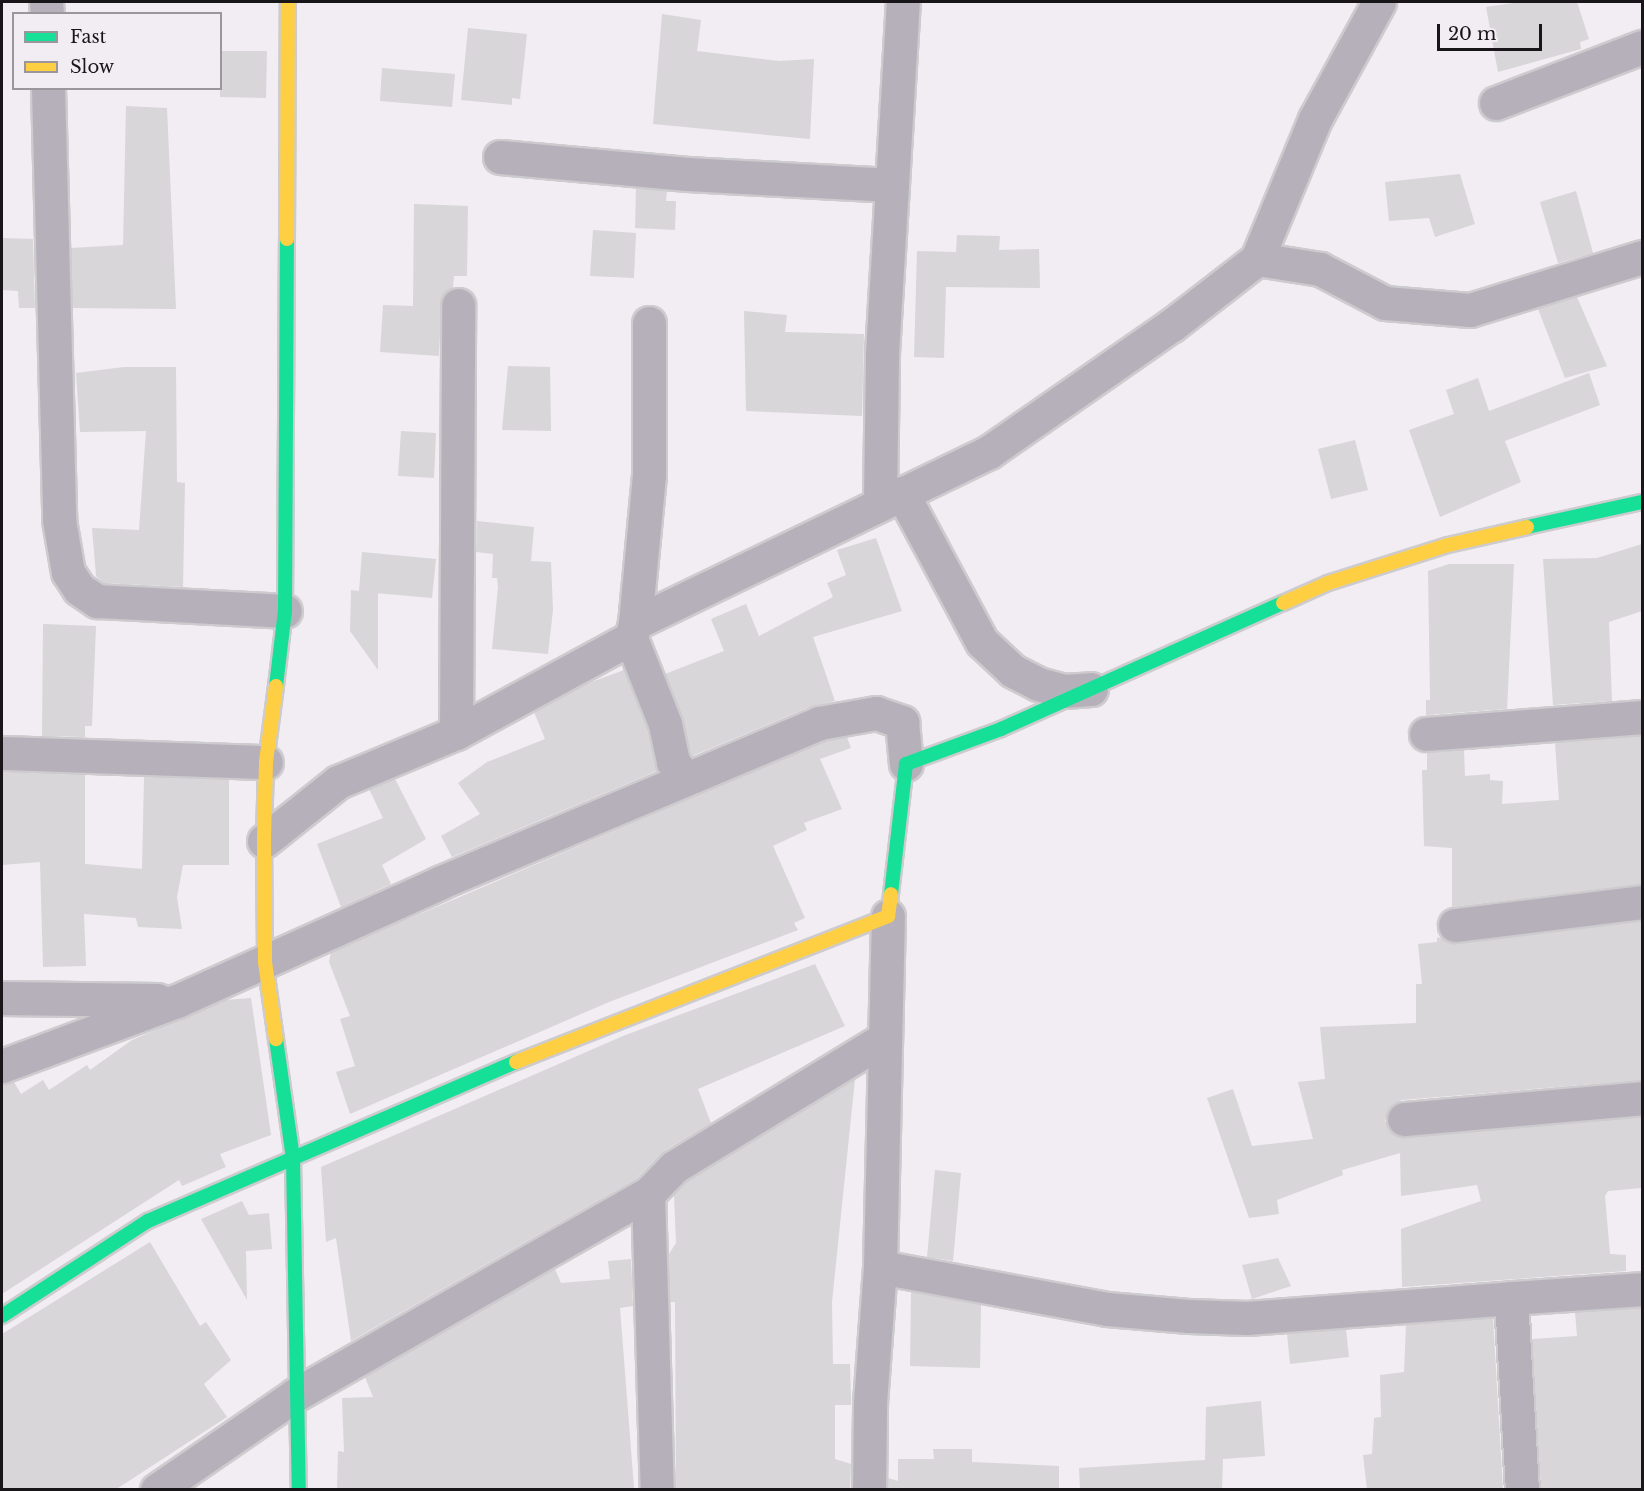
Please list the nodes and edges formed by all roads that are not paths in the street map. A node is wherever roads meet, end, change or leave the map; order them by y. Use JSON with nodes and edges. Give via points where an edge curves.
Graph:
{"nodes":[{"id":1,"x":288,"y":2,"type":"edge"},
{"id":2,"x":903,"y":2,"type":"edge"},
{"id":3,"x":1379,"y":2,"type":"edge"},
{"id":4,"x":1642,"y":47,"type":"edge"},
{"id":5,"x":48,"y":90,"type":"edge"},
{"id":6,"x":1496,"y":103,"type":"dead end"},
{"id":7,"x":500,"y":157,"type":"dead end"},
{"id":8,"x":892,"y":185,"type":"junction"},
{"id":9,"x":1642,"y":257,"type":"edge"},
{"id":10,"x":1257,"y":259,"type":"junction"},
{"id":11,"x":458,"y":305,"type":"dead end"},
{"id":12,"x":649,"y":323,"type":"dead end"},
{"id":13,"x":891,"y":497,"type":"junction"},
{"id":14,"x":1642,"y":502,"type":"edge"},
{"id":15,"x":285,"y":611,"type":"junction"},
{"id":16,"x":633,"y":631,"type":"junction"},
{"id":17,"x":1091,"y":689,"type":"junction"},
{"id":18,"x":1642,"y":717,"type":"edge"},
{"id":19,"x":456,"y":733,"type":"junction"},
{"id":20,"x":1426,"y":734,"type":"dead end"},
{"id":21,"x":2,"y":753,"type":"edge"},
{"id":22,"x":266,"y":762,"type":"junction"},
{"id":23,"x":906,"y":764,"type":"junction"},
{"id":24,"x":686,"y":779,"type":"junction"},
{"id":25,"x":264,"y":841,"type":"junction"},
{"id":26,"x":1642,"y":902,"type":"edge"},
{"id":27,"x":888,"y":916,"type":"junction"},
{"id":28,"x":1455,"y":926,"type":"dead end"},
{"id":29,"x":265,"y":962,"type":"junction"},
{"id":30,"x":2,"y":998,"type":"edge"},
{"id":31,"x":177,"y":1000,"type":"junction"},
{"id":32,"x":884,"y":1039,"type":"junction"},
{"id":33,"x":2,"y":1066,"type":"edge"},
{"id":34,"x":1642,"y":1098,"type":"edge"},
{"id":35,"x":1404,"y":1119,"type":"dead end"},
{"id":36,"x":293,"y":1159,"type":"junction"},
{"id":37,"x":648,"y":1194,"type":"junction"},
{"id":38,"x":880,"y":1267,"type":"junction"},
{"id":39,"x":1642,"y":1289,"type":"edge"},
{"id":40,"x":1511,"y":1298,"type":"junction"},
{"id":41,"x":2,"y":1316,"type":"edge"},
{"id":42,"x":295,"y":1395,"type":"junction"},
{"id":43,"x":157,"y":1490,"type":"edge"},
{"id":44,"x":298,"y":1490,"type":"edge"},
{"id":45,"x":657,"y":1490,"type":"edge"},
{"id":46,"x":869,"y":1490,"type":"edge"},
{"id":47,"x":1522,"y":1490,"type":"edge"}],
"edges":[{"from":1,"to":15,"type":"street"},
{"from":2,"to":8,"type":"street"},
{"from":3,"to":10,"type":"street","via":[[1315,119]]},
{"from":4,"to":6,"type":"street"},
{"from":5,"to":15,"type":"street","via":[[59,520],[68,572],[79,589],[97,601]]},
{"from":7,"to":8,"type":"street","via":[[687,174]]},
{"from":8,"to":13,"type":"street","via":[[882,353]]},
{"from":9,"to":10,"type":"street","via":[[1470,310],[1385,303],[1320,269]]},
{"from":10,"to":13,"type":"street","via":[[1172,325],[989,452]]},
{"from":11,"to":19,"type":"street"},
{"from":12,"to":16,"type":"street","via":[[650,475]]},
{"from":13,"to":16,"type":"street"},
{"from":13,"to":17,"type":"street","via":[[982,642],[1012,671],[1038,684],[1064,690]]},
{"from":14,"to":17,"type":"street","via":[[1448,545],[1328,583]]},
{"from":15,"to":22,"type":"street"},
{"from":16,"to":19,"type":"street"},
{"from":16,"to":24,"type":"street","via":[[665,724],[673,762]]},
{"from":17,"to":23,"type":"street"},
{"from":18,"to":20,"type":"street"},
{"from":19,"to":25,"type":"street","via":[[338,782]]},
{"from":21,"to":22,"type":"street"},
{"from":22,"to":25,"type":"street"},
{"from":23,"to":24,"type":"street","via":[[902,722],[876,713],[819,723]]},
{"from":23,"to":27,"type":"street"},
{"from":24,"to":29,"type":"street"},
{"from":25,"to":29,"type":"street"},
{"from":26,"to":28,"type":"street"},
{"from":27,"to":32,"type":"street"},
{"from":27,"to":36,"type":"street","via":[[616,1019]]},
{"from":29,"to":31,"type":"street"},
{"from":29,"to":36,"type":"street"},
{"from":30,"to":31,"type":"street"},
{"from":31,"to":33,"type":"street"},
{"from":32,"to":37,"type":"street","via":[[674,1167]]},
{"from":32,"to":38,"type":"street"},
{"from":34,"to":35,"type":"street"},
{"from":36,"to":41,"type":"street","via":[[148,1221]]},
{"from":36,"to":42,"type":"street"},
{"from":37,"to":42,"type":"street"},
{"from":37,"to":45,"type":"street"},
{"from":38,"to":40,"type":"street","via":[[1107,1309],[1189,1316],[1247,1317]]},
{"from":38,"to":46,"type":"street","via":[[870,1403]]},
{"from":39,"to":40,"type":"street"},
{"from":40,"to":47,"type":"street"},
{"from":42,"to":43,"type":"street"},
{"from":42,"to":44,"type":"street"}]}
